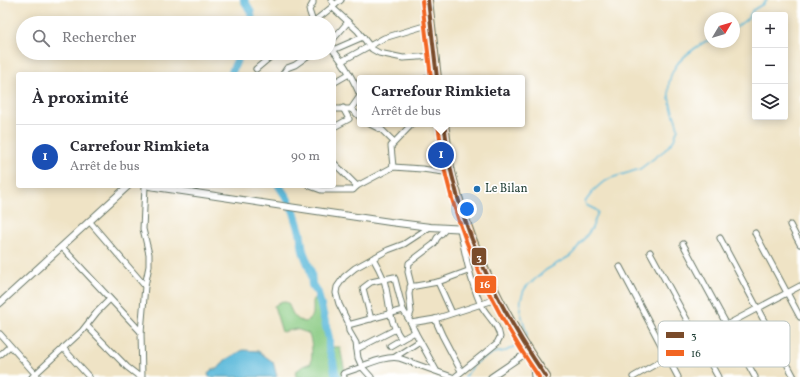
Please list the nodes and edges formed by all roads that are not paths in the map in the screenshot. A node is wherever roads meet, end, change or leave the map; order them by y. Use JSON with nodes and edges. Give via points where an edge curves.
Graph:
{"nodes":[{"id":1,"x":313,"y":0,"type":"edge"},
{"id":2,"x":331,"y":0,"type":"edge"},
{"id":3,"x":341,"y":0,"type":"edge"},
{"id":4,"x":428,"y":0,"type":"edge"},
{"id":5,"x":334,"y":7,"type":"junction"},
{"id":6,"x":311,"y":16,"type":"edge"},
{"id":7,"x":321,"y":16,"type":"edge"},
{"id":8,"x":348,"y":22,"type":"junction"},
{"id":9,"x":431,"y":24,"type":"junction"},
{"id":10,"x":363,"y":37,"type":"junction"},
{"id":11,"x":336,"y":39,"type":"edge"},
{"id":12,"x":336,"y":45,"type":"edge"},
{"id":13,"x":369,"y":46,"type":"junction"},
{"id":14,"x":336,"y":54,"type":"edge"},
{"id":15,"x":435,"y":56,"type":"junction"},
{"id":16,"x":267,"y":60,"type":"edge"},
{"id":17,"x":302,"y":60,"type":"edge"},
{"id":18,"x":342,"y":61,"type":"junction"},
{"id":19,"x":256,"y":69,"type":"dead end"},
{"id":20,"x":284,"y":72,"type":"edge"},
{"id":21,"x":349,"y":74,"type":"junction"},
{"id":22,"x":437,"y":75,"type":"edge"},
{"id":23,"x":336,"y":81,"type":"edge"},
{"id":24,"x":357,"y":88,"type":"edge"},
{"id":25,"x":357,"y":100,"type":"edge"},
{"id":26,"x":343,"y":108,"type":"junction"},
{"id":27,"x":336,"y":109,"type":"edge"},
{"id":28,"x":351,"y":109,"type":"junction"},
{"id":29,"x":357,"y":114,"type":"edge"},
{"id":30,"x":336,"y":126,"type":"edge"},
{"id":31,"x":381,"y":127,"type":"edge"},
{"id":32,"x":409,"y":127,"type":"edge"},
{"id":33,"x":444,"y":127,"type":"edge"},
{"id":34,"x":394,"y":142,"type":"junction"},
{"id":35,"x":336,"y":165,"type":"edge"},
{"id":36,"x":393,"y":167,"type":"junction"},
{"id":37,"x":451,"y":173,"type":"junction"},
{"id":38,"x":357,"y":186,"type":"junction"},
{"id":39,"x":126,"y":188,"type":"edge"},
{"id":40,"x":145,"y":188,"type":"edge"},
{"id":41,"x":162,"y":188,"type":"edge"},
{"id":42,"x":316,"y":188,"type":"edge"},
{"id":43,"x":90,"y":221,"type":"junction"},
{"id":44,"x":790,"y":225,"type":"dead end"},
{"id":45,"x":430,"y":227,"type":"junction"},
{"id":46,"x":447,"y":228,"type":"junction"},
{"id":47,"x":460,"y":228,"type":"junction"},
{"id":48,"x":468,"y":230,"type":"junction"},
{"id":49,"x":755,"y":233,"type":"dead end"},
{"id":50,"x":720,"y":238,"type":"dead end"},
{"id":51,"x":683,"y":244,"type":"dead end"},
{"id":52,"x":800,"y":244,"type":"edge"},
{"id":53,"x":62,"y":247,"type":"junction"},
{"id":54,"x":650,"y":252,"type":"dead end"},
{"id":55,"x":373,"y":258,"type":"junction"},
{"id":56,"x":620,"y":268,"type":"dead end"},
{"id":57,"x":468,"y":271,"type":"junction"},
{"id":58,"x":383,"y":279,"type":"junction"},
{"id":59,"x":438,"y":282,"type":"junction"},
{"id":60,"x":145,"y":286,"type":"junction"},
{"id":61,"x":800,"y":286,"type":"edge"},
{"id":62,"x":410,"y":287,"type":"junction"},
{"id":63,"x":787,"y":294,"type":"junction"},
{"id":64,"x":110,"y":299,"type":"junction"},
{"id":65,"x":497,"y":299,"type":"junction"},
{"id":66,"x":0,"y":303,"type":"edge"},
{"id":67,"x":480,"y":304,"type":"junction"},
{"id":68,"x":757,"y":308,"type":"junction"},
{"id":69,"x":403,"y":310,"type":"junction"},
{"id":70,"x":452,"y":313,"type":"junction"},
{"id":71,"x":391,"y":314,"type":"junction"},
{"id":72,"x":800,"y":317,"type":"edge"},
{"id":73,"x":435,"y":318,"type":"junction"},
{"id":74,"x":371,"y":319,"type":"junction"},
{"id":75,"x":410,"y":320,"type":"junction"},
{"id":76,"x":688,"y":321,"type":"edge"},
{"id":77,"x":725,"y":321,"type":"edge"},
{"id":78,"x":733,"y":321,"type":"edge"},
{"id":79,"x":764,"y":321,"type":"edge"},
{"id":80,"x":348,"y":325,"type":"junction"},
{"id":81,"x":87,"y":326,"type":"junction"},
{"id":82,"x":396,"y":329,"type":"junction"},
{"id":83,"x":141,"y":332,"type":"junction"},
{"id":84,"x":415,"y":332,"type":"junction"},
{"id":85,"x":0,"y":334,"type":"edge"},
{"id":86,"x":402,"y":339,"type":"junction"},
{"id":87,"x":658,"y":340,"type":"edge"},
{"id":88,"x":420,"y":341,"type":"junction"},
{"id":89,"x":10,"y":346,"type":"junction"},
{"id":90,"x":390,"y":346,"type":"dead end"},
{"id":91,"x":63,"y":348,"type":"junction"},
{"id":92,"x":357,"y":350,"type":"junction"},
{"id":93,"x":0,"y":355,"type":"edge"},
{"id":94,"x":395,"y":357,"type":"junction"},
{"id":95,"x":532,"y":357,"type":"junction"},
{"id":96,"x":658,"y":362,"type":"edge"},
{"id":97,"x":362,"y":366,"type":"junction"},
{"id":98,"x":672,"y":367,"type":"edge"},
{"id":99,"x":713,"y":367,"type":"edge"},
{"id":100,"x":750,"y":367,"type":"edge"},
{"id":101,"x":789,"y":367,"type":"edge"},
{"id":102,"x":540,"y":369,"type":"junction"},
{"id":103,"x":436,"y":370,"type":"junction"},
{"id":104,"x":461,"y":371,"type":"junction"},
{"id":105,"x":35,"y":376,"type":"edge"},
{"id":106,"x":443,"y":376,"type":"edge"},
{"id":107,"x":89,"y":377,"type":"edge"},
{"id":108,"x":141,"y":377,"type":"edge"},
{"id":109,"x":344,"y":377,"type":"edge"},
{"id":110,"x":370,"y":377,"type":"edge"},
{"id":111,"x":453,"y":377,"type":"edge"},
{"id":112,"x":491,"y":377,"type":"edge"},
{"id":113,"x":534,"y":377,"type":"edge"},
{"id":114,"x":546,"y":377,"type":"edge"},
{"id":115,"x":634,"y":377,"type":"edge"},
{"id":116,"x":678,"y":377,"type":"edge"},
{"id":117,"x":718,"y":377,"type":"edge"},
{"id":118,"x":755,"y":377,"type":"edge"},
{"id":119,"x":794,"y":377,"type":"edge"}],
"edges":[{"from":1,"to":6,"type":"street","via":[[309,10]]},
{"from":2,"to":5,"type":"street"},
{"from":3,"to":5,"type":"street"},
{"from":4,"to":9,"type":"main road"},
{"from":5,"to":7,"type":"street"},
{"from":5,"to":8,"type":"street"},
{"from":8,"to":10,"type":"street"},
{"from":8,"to":11,"type":"street"},
{"from":9,"to":13,"type":"street","via":[[392,35]]},
{"from":9,"to":15,"type":"main road"},
{"from":10,"to":12,"type":"street"},
{"from":10,"to":13,"type":"street"},
{"from":13,"to":15,"type":"street","via":[[379,53],[396,57]]},
{"from":13,"to":18,"type":"street"},
{"from":14,"to":18,"type":"street"},
{"from":15,"to":22,"type":"main road"},
{"from":16,"to":19,"type":"street"},
{"from":17,"to":20,"type":"street"},
{"from":18,"to":21,"type":"street"},
{"from":21,"to":23,"type":"street"},
{"from":21,"to":24,"type":"street"},
{"from":25,"to":28,"type":"street"},
{"from":26,"to":27,"type":"street"},
{"from":26,"to":28,"type":"street"},
{"from":26,"to":30,"type":"street","via":[[349,119]]},
{"from":28,"to":29,"type":"street"},
{"from":31,"to":34,"type":"street"},
{"from":32,"to":34,"type":"street"},
{"from":33,"to":37,"type":"main road"},
{"from":34,"to":36,"type":"street","via":[[391,146]]},
{"from":35,"to":38,"type":"street"},
{"from":36,"to":37,"type":"street"},
{"from":36,"to":38,"type":"street"},
{"from":37,"to":48,"type":"main road"},
{"from":38,"to":42,"type":"street","via":[[353,190]]},
{"from":39,"to":43,"type":"street"},
{"from":40,"to":60,"type":"street","via":[[143,229],[149,254]]},
{"from":41,"to":45,"type":"street"},
{"from":43,"to":53,"type":"street"},
{"from":43,"to":60,"type":"street"},
{"from":44,"to":52,"type":"street"},
{"from":45,"to":46,"type":"street"},
{"from":45,"to":55,"type":"street","via":[[404,244]]},
{"from":46,"to":47,"type":"street"},
{"from":46,"to":62,"type":"street","via":[[434,244],[409,263]]},
{"from":47,"to":48,"type":"street"},
{"from":47,"to":57,"type":"street"},
{"from":48,"to":65,"type":"main road"},
{"from":49,"to":63,"type":"street"},
{"from":50,"to":68,"type":"street"},
{"from":51,"to":77,"type":"street"},
{"from":53,"to":64,"type":"street"},
{"from":53,"to":66,"type":"street"},
{"from":54,"to":76,"type":"street"},
{"from":55,"to":58,"type":"street"},
{"from":55,"to":80,"type":"street","via":[[350,271],[337,287],[339,304]]},
{"from":56,"to":87,"type":"street"},
{"from":57,"to":59,"type":"street"},
{"from":57,"to":67,"type":"street"},
{"from":58,"to":69,"type":"street","via":[[395,278]]},
{"from":58,"to":71,"type":"street"},
{"from":58,"to":74,"type":"street","via":[[368,283],[362,290]]},
{"from":59,"to":62,"type":"street"},
{"from":59,"to":70,"type":"street"},
{"from":60,"to":83,"type":"street"},
{"from":61,"to":63,"type":"street"},
{"from":62,"to":75,"type":"street"},
{"from":63,"to":68,"type":"street"},
{"from":63,"to":72,"type":"street"},
{"from":64,"to":81,"type":"street"},
{"from":64,"to":83,"type":"street"},
{"from":65,"to":67,"type":"street"},
{"from":65,"to":95,"type":"main road"},
{"from":67,"to":70,"type":"street"},
{"from":67,"to":104,"type":"street","via":[[497,327],[500,340]]},
{"from":68,"to":78,"type":"street"},
{"from":68,"to":79,"type":"street"},
{"from":69,"to":71,"type":"street"},
{"from":69,"to":75,"type":"street"},
{"from":70,"to":73,"type":"street"},
{"from":71,"to":74,"type":"street"},
{"from":71,"to":82,"type":"street"},
{"from":73,"to":75,"type":"street"},
{"from":73,"to":104,"type":"street"},
{"from":74,"to":80,"type":"street"},
{"from":75,"to":84,"type":"street"},
{"from":80,"to":92,"type":"street"},
{"from":81,"to":91,"type":"street"},
{"from":81,"to":108,"type":"street","via":[[127,367]]},
{"from":82,"to":86,"type":"street"},
{"from":82,"to":92,"type":"street"},
{"from":83,"to":108,"type":"street"},
{"from":84,"to":86,"type":"street"},
{"from":84,"to":88,"type":"street"},
{"from":85,"to":89,"type":"street"},
{"from":86,"to":90,"type":"street"},
{"from":88,"to":94,"type":"street"},
{"from":88,"to":103,"type":"street"},
{"from":89,"to":93,"type":"street"},
{"from":89,"to":105,"type":"street"},
{"from":91,"to":105,"type":"street"},
{"from":91,"to":107,"type":"street"},
{"from":92,"to":97,"type":"street"},
{"from":94,"to":97,"type":"street"},
{"from":94,"to":103,"type":"street"},
{"from":95,"to":102,"type":"main road"},
{"from":95,"to":112,"type":"street","via":[[522,356]]},
{"from":96,"to":115,"type":"street"},
{"from":97,"to":109,"type":"street","via":[[344,373]]},
{"from":97,"to":110,"type":"street"},
{"from":98,"to":116,"type":"street"},
{"from":99,"to":117,"type":"street"},
{"from":100,"to":118,"type":"street"},
{"from":101,"to":119,"type":"street"},
{"from":102,"to":113,"type":"street","via":[[535,365]]},
{"from":102,"to":114,"type":"main road"},
{"from":103,"to":106,"type":"street"},
{"from":104,"to":111,"type":"street"},
{"from":106,"to":111,"type":"street"}]}
